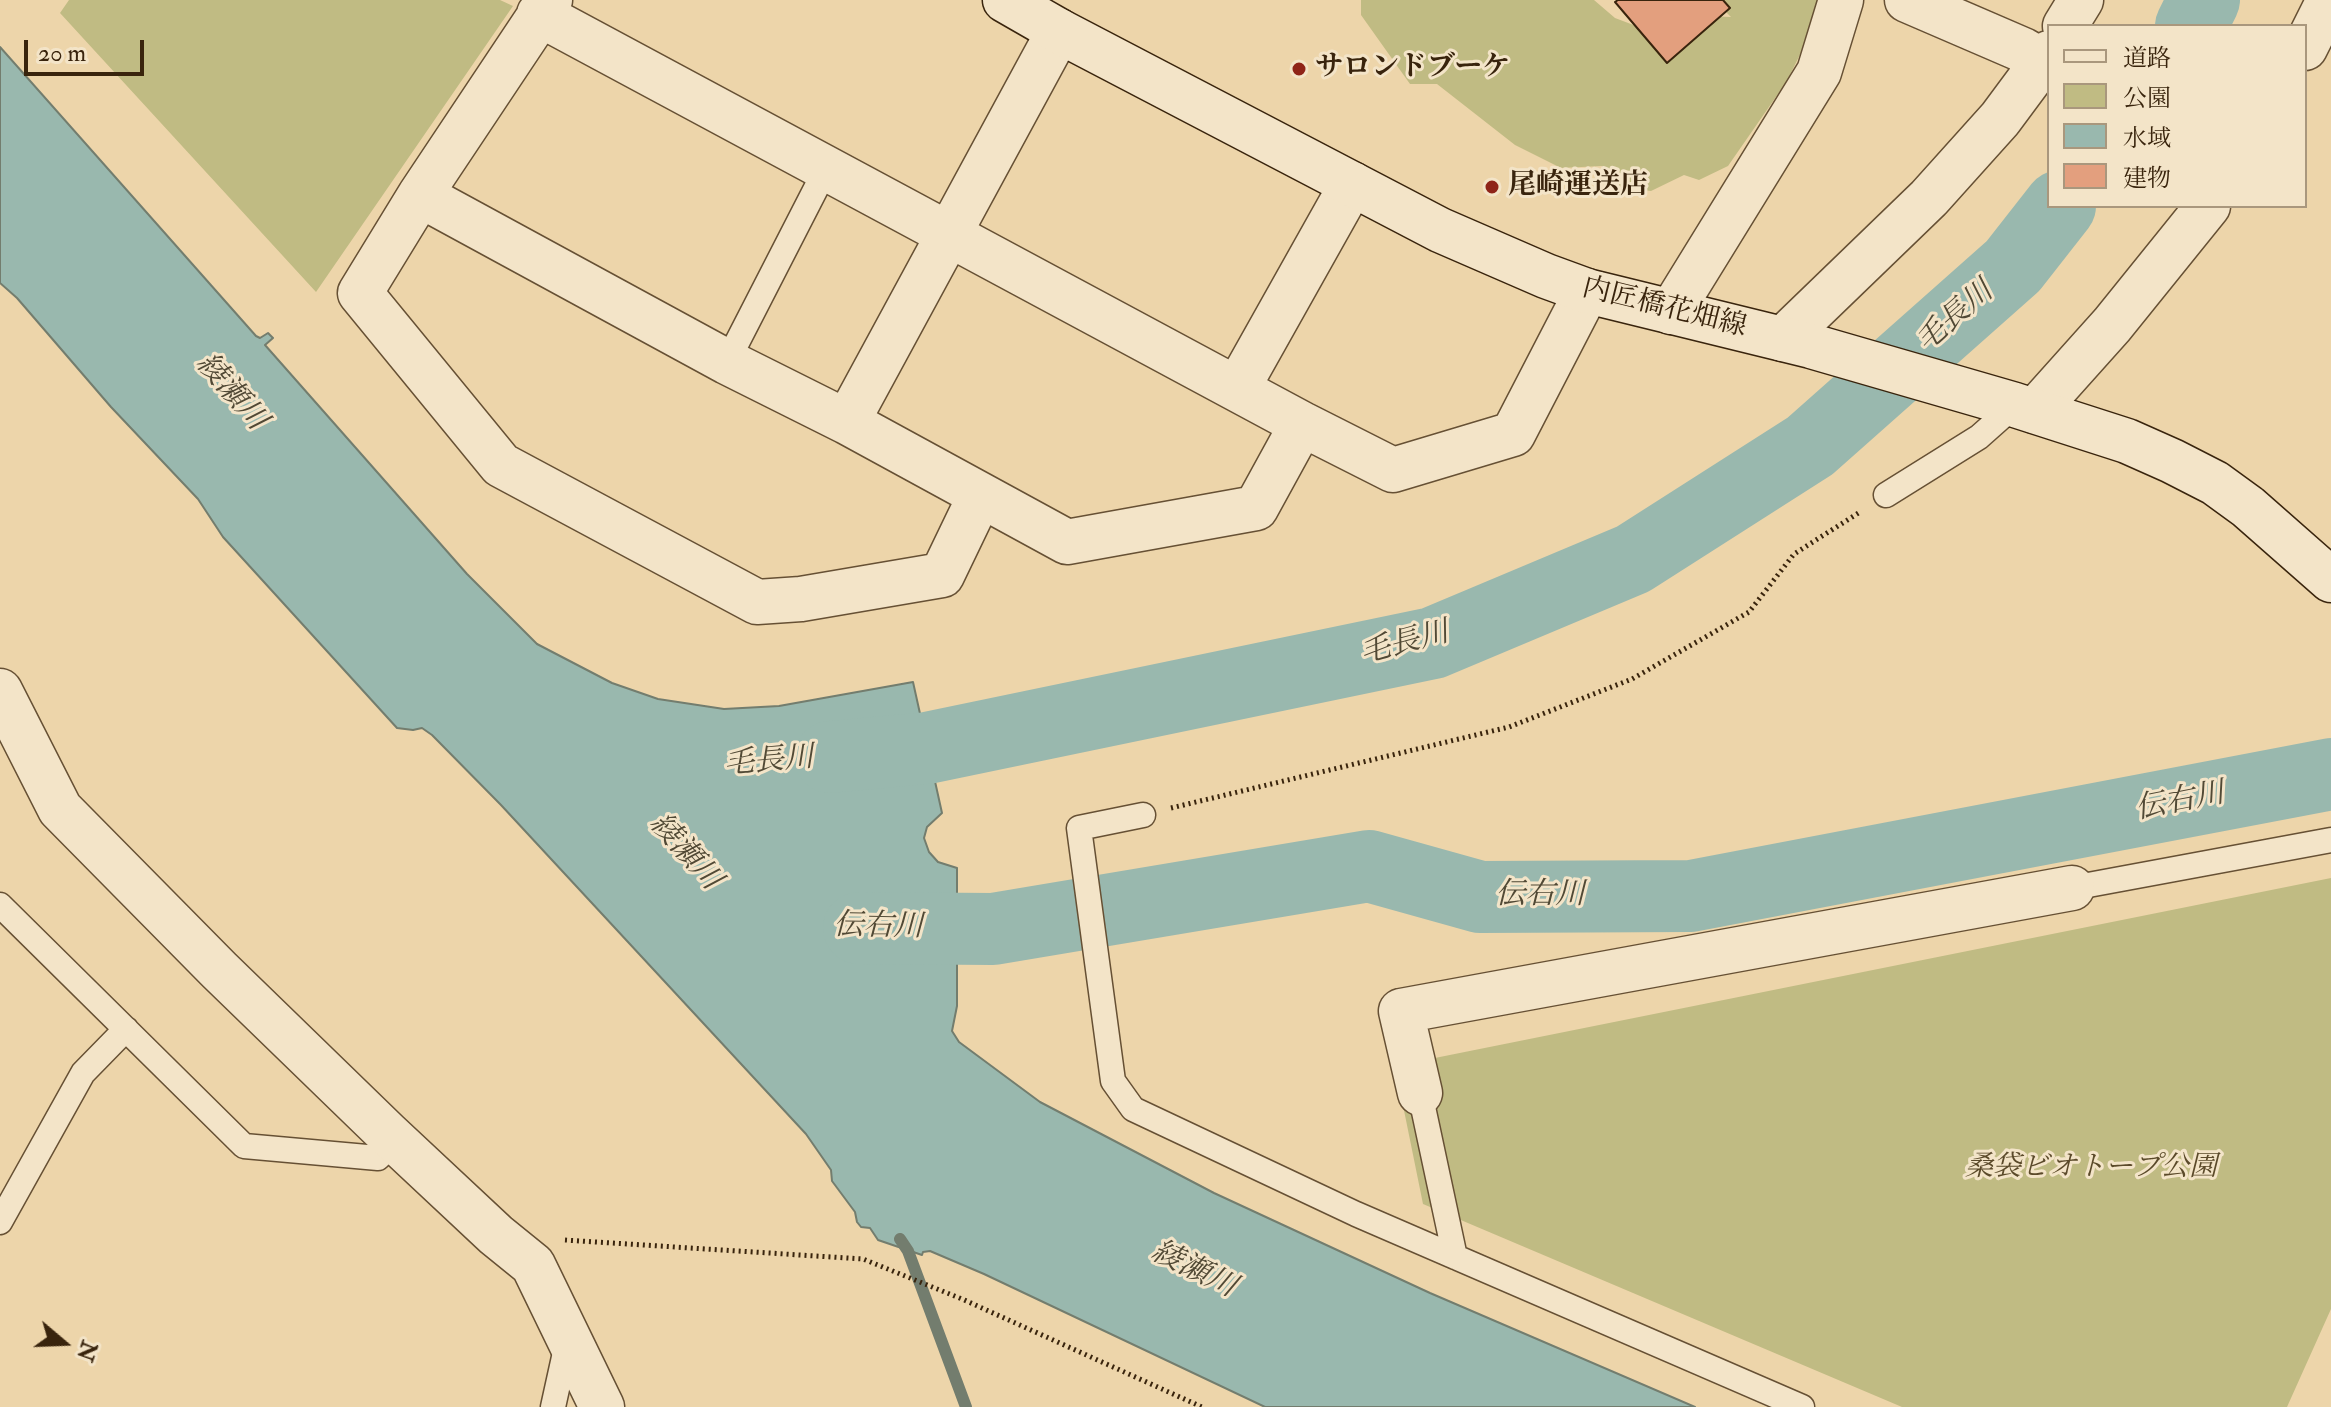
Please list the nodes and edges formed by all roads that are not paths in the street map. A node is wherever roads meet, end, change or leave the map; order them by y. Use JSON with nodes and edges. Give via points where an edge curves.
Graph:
{"nodes":[{"id":1,"x":1005,"y":0,"type":"edge"},
{"id":2,"x":1841,"y":0,"type":"edge"},
{"id":3,"x":1907,"y":0,"type":"edge"},
{"id":4,"x":2081,"y":0,"type":"edge"},
{"id":5,"x":2329,"y":0,"type":"edge"},
{"id":6,"x":544,"y":7,"type":"edge"},
{"id":7,"x":1965,"y":11,"type":"edge"},
{"id":8,"x":2067,"y":24,"type":"edge"},
{"id":9,"x":1059,"y":31,"type":"junction"},
{"id":10,"x":2307,"y":44,"type":"edge"},
{"id":11,"x":2047,"y":45,"type":"edge"},
{"id":12,"x":2047,"y":55,"type":"edge"},
{"id":13,"x":827,"y":167,"type":"junction"},
{"id":14,"x":1352,"y":184,"type":"junction"},
{"id":15,"x":420,"y":195,"type":"junction"},
{"id":16,"x":2206,"y":208,"type":"edge"},
{"id":17,"x":949,"y":233,"type":"junction"},
{"id":18,"x":1587,"y":291,"type":"junction"},
{"id":19,"x":1671,"y":312,"type":"junction"},
{"id":20,"x":1797,"y":342,"type":"junction"},
{"id":21,"x":727,"y":362,"type":"junction"},
{"id":22,"x":1237,"y":389,"type":"junction"},
{"id":23,"x":2015,"y":405,"type":"junction"},
{"id":24,"x":847,"y":422,"type":"junction"},
{"id":25,"x":1302,"y":424,"type":"junction"},
{"id":26,"x":1886,"y":495,"type":"road end"},
{"id":27,"x":980,"y":496,"type":"junction"},
{"id":28,"x":2331,"y":580,"type":"edge"},
{"id":29,"x":0,"y":691,"type":"edge"},
{"id":30,"x":1143,"y":815,"type":"road end"},
{"id":31,"x":2331,"y":840,"type":"edge"},
{"id":32,"x":2072,"y":888,"type":"joint"},
{"id":33,"x":0,"y":905,"type":"edge"},
{"id":34,"x":126,"y":1029,"type":"junction"},
{"id":35,"x":1420,"y":1093,"type":"joint"},
{"id":36,"x":395,"y":1141,"type":"junction"},
{"id":37,"x":0,"y":1222,"type":"edge"},
{"id":38,"x":1455,"y":1257,"type":"junction"},
{"id":39,"x":568,"y":1337,"type":"junction"},
{"id":40,"x":553,"y":1407,"type":"edge"},
{"id":41,"x":602,"y":1407,"type":"edge"},
{"id":42,"x":1802,"y":1407,"type":"edge"}],
"edges":[{"from":1,"to":9,"type":"street","name":"内匠橋花畑線"},
{"from":2,"to":19,"type":"street","via":[[1819,72]]},
{"from":3,"to":7,"type":"street"},
{"from":4,"to":8,"type":"street"},
{"from":5,"to":10,"type":"street"},
{"from":6,"to":13,"type":"street"},
{"from":6,"to":15,"type":"street"},
{"from":7,"to":11,"type":"street"},
{"from":9,"to":14,"type":"street","name":"内匠橋花畑線"},
{"from":9,"to":17,"type":"street"},
{"from":12,"to":20,"type":"street","via":[[2000,119]]},
{"from":13,"to":17,"type":"street"},
{"from":13,"to":21,"type":"lane"},
{"from":14,"to":18,"type":"street","name":"内匠橋花畑線","via":[[1502,259]]},
{"from":14,"to":22,"type":"street"},
{"from":15,"to":21,"type":"street"},
{"from":15,"to":27,"type":"street","via":[[360,293],[501,465],[757,602],[942,575]]},
{"from":16,"to":23,"type":"street","via":[[2112,325]]},
{"from":17,"to":22,"type":"street"},
{"from":17,"to":24,"type":"street"},
{"from":18,"to":19,"type":"street","name":"内匠橋花畑線"},
{"from":18,"to":25,"type":"street","via":[[1513,434],[1393,470]]},
{"from":19,"to":20,"type":"street","name":"内匠橋花畑線"},
{"from":20,"to":23,"type":"street","name":"内匠橋花畑線"},
{"from":21,"to":24,"type":"street"},
{"from":22,"to":25,"type":"street"},
{"from":23,"to":26,"type":"lane","via":[[1979,437]]},
{"from":23,"to":28,"type":"street","name":"内匠橋花畑線","via":[[2127,441],[2215,483]]},
{"from":24,"to":27,"type":"street"},
{"from":25,"to":27,"type":"street","via":[[1256,508],[1067,542]]},
{"from":29,"to":36,"type":"street","via":[[60,809]]},
{"from":30,"to":38,"type":"lane","via":[[1079,828],[1113,1081],[1133,1109]]},
{"from":31,"to":32,"type":"lane"},
{"from":32,"to":35,"type":"street","via":[[1401,1011]]},
{"from":33,"to":34,"type":"lane"},
{"from":34,"to":36,"type":"lane","via":[[244,1146],[378,1158]]},
{"from":34,"to":37,"type":"lane","via":[[83,1073]]},
{"from":35,"to":38,"type":"lane"},
{"from":36,"to":39,"type":"street","via":[[533,1265]]},
{"from":38,"to":42,"type":"lane"},
{"from":39,"to":40,"type":"lane"},
{"from":39,"to":41,"type":"street"}]}
